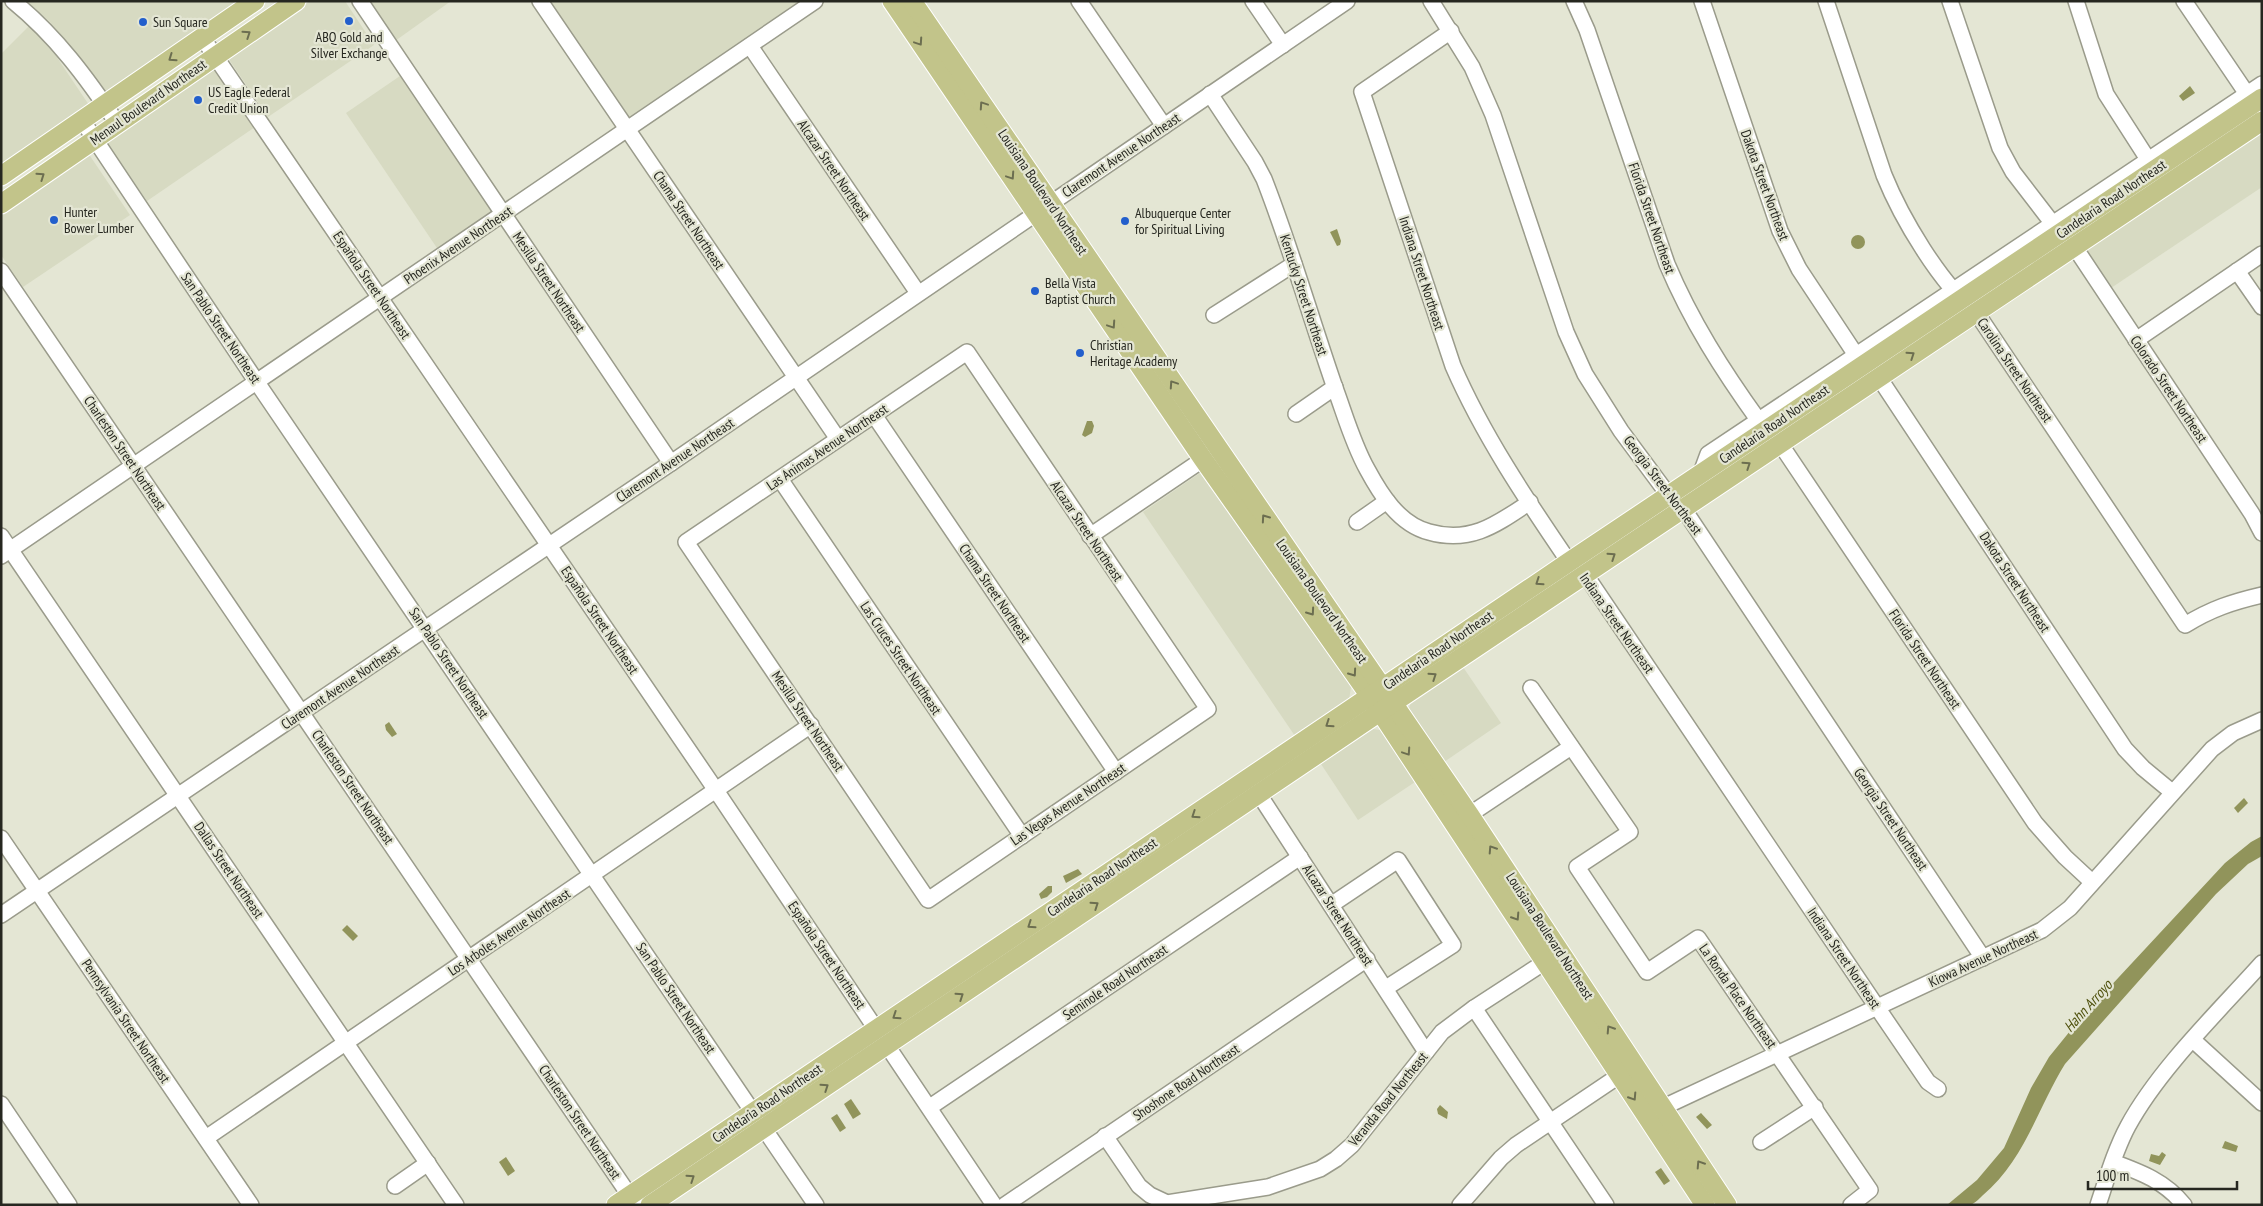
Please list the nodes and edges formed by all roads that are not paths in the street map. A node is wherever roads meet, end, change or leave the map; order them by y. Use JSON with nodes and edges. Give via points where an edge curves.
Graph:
{"nodes":[{"id":1,"x":13,"y":1,"type":"edge"},
{"id":2,"x":255,"y":1,"type":"edge"},
{"id":3,"x":296,"y":1,"type":"edge"},
{"id":4,"x":360,"y":1,"type":"edge"},
{"id":5,"x":540,"y":1,"type":"edge"},
{"id":6,"x":815,"y":1,"type":"edge"},
{"id":7,"x":892,"y":1,"type":"edge"},
{"id":8,"x":912,"y":1,"type":"edge"},
{"id":9,"x":1078,"y":1,"type":"edge"},
{"id":10,"x":1253,"y":1,"type":"edge"},
{"id":11,"x":1347,"y":1,"type":"edge"},
{"id":12,"x":1431,"y":1,"type":"edge"},
{"id":13,"x":1574,"y":1,"type":"edge"},
{"id":14,"x":1702,"y":1,"type":"edge"},
{"id":15,"x":1826,"y":1,"type":"edge"},
{"id":16,"x":1950,"y":1,"type":"edge"},
{"id":17,"x":2076,"y":1,"type":"edge"},
{"id":18,"x":2184,"y":1,"type":"edge"},
{"id":19,"x":1451,"y":31,"type":"junction"},
{"id":20,"x":202,"y":37,"type":"junction"},
{"id":21,"x":1283,"y":45,"type":"junction"},
{"id":22,"x":750,"y":46,"type":"junction"},
{"id":23,"x":216,"y":56,"type":"junction"},
{"id":24,"x":2262,"y":84,"type":"edge"},
{"id":25,"x":1210,"y":94,"type":"junction"},
{"id":26,"x":2254,"y":96,"type":"edge"},
{"id":27,"x":105,"y":105,"type":"junction"},
{"id":28,"x":82,"y":120,"type":"junction"},
{"id":29,"x":2262,"y":120,"type":"edge"},
{"id":30,"x":117,"y":123,"type":"junction"},
{"id":31,"x":1164,"y":126,"type":"junction"},
{"id":32,"x":627,"y":130,"type":"junction"},
{"id":33,"x":95,"y":139,"type":"junction"},
{"id":34,"x":2149,"y":161,"type":"junction"},
{"id":35,"x":1,"y":176,"type":"edge"},
{"id":36,"x":1,"y":204,"type":"edge"},
{"id":37,"x":1043,"y":208,"type":"junction"},
{"id":38,"x":504,"y":214,"type":"junction"},
{"id":39,"x":2056,"y":228,"type":"junction"},
{"id":40,"x":2074,"y":246,"type":"junction"},
{"id":41,"x":2262,"y":254,"type":"edge"},
{"id":42,"x":1294,"y":264,"type":"junction"},
{"id":43,"x":2237,"y":270,"type":"junction"},
{"id":44,"x":1,"y":271,"type":"edge"},
{"id":45,"x":918,"y":294,"type":"junction"},
{"id":46,"x":1956,"y":295,"type":"junction"},
{"id":47,"x":380,"y":298,"type":"junction"},
{"id":48,"x":2262,"y":307,"type":"edge"},
{"id":49,"x":1976,"y":312,"type":"junction"},
{"id":50,"x":1214,"y":315,"type":"dead end"},
{"id":51,"x":2136,"y":340,"type":"junction"},
{"id":52,"x":967,"y":352,"type":"joint"},
{"id":53,"x":1868,"y":364,"type":"junction"},
{"id":54,"x":795,"y":377,"type":"junction"},
{"id":55,"x":256,"y":382,"type":"junction"},
{"id":56,"x":1335,"y":387,"type":"junction"},
{"id":57,"x":1296,"y":414,"type":"dead end"},
{"id":58,"x":874,"y":415,"type":"junction"},
{"id":59,"x":1769,"y":430,"type":"junction"},
{"id":60,"x":838,"y":439,"type":"junction"},
{"id":61,"x":1211,"y":455,"type":"junction"},
{"id":62,"x":671,"y":463,"type":"junction"},
{"id":63,"x":133,"y":465,"type":"junction"},
{"id":64,"x":780,"y":479,"type":"junction"},
{"id":65,"x":1668,"y":495,"type":"junction"},
{"id":66,"x":1387,"y":501,"type":"junction"},
{"id":67,"x":1530,"y":502,"type":"junction"},
{"id":68,"x":1683,"y":508,"type":"junction"},
{"id":69,"x":1357,"y":522,"type":"dead end"},
{"id":70,"x":2262,"y":533,"type":"edge"},
{"id":71,"x":1,"y":536,"type":"edge"},
{"id":72,"x":1090,"y":536,"type":"junction"},
{"id":73,"x":686,"y":542,"type":"joint"},
{"id":74,"x":549,"y":545,"type":"junction"},
{"id":75,"x":6,"y":553,"type":"edge"},
{"id":76,"x":1568,"y":562,"type":"junction"},
{"id":77,"x":1586,"y":574,"type":"junction"},
{"id":78,"x":2262,"y":594,"type":"edge"},
{"id":79,"x":426,"y":629,"type":"junction"},
{"id":80,"x":1532,"y":688,"type":"dead end"},
{"id":81,"x":1381,"y":700,"type":"junction"},
{"id":82,"x":1208,"y":709,"type":"joint"},
{"id":83,"x":302,"y":712,"type":"junction"},
{"id":84,"x":2262,"y":720,"type":"edge"},
{"id":85,"x":811,"y":725,"type":"junction"},
{"id":86,"x":1571,"y":746,"type":"junction"},
{"id":87,"x":1116,"y":772,"type":"junction"},
{"id":88,"x":1254,"y":786,"type":"junction"},
{"id":89,"x":716,"y":791,"type":"junction"},
{"id":90,"x":2172,"y":792,"type":"junction"},
{"id":91,"x":179,"y":795,"type":"junction"},
{"id":92,"x":1462,"y":819,"type":"junction"},
{"id":93,"x":1022,"y":836,"type":"junction"},
{"id":94,"x":1,"y":838,"type":"edge"},
{"id":95,"x":1300,"y":858,"type":"junction"},
{"id":96,"x":593,"y":874,"type":"junction"},
{"id":97,"x":2092,"y":882,"type":"junction"},
{"id":98,"x":37,"y":890,"type":"junction"},
{"id":99,"x":928,"y":900,"type":"joint"},
{"id":100,"x":1331,"y":905,"type":"junction"},
{"id":101,"x":1,"y":915,"type":"edge"},
{"id":102,"x":1553,"y":957,"type":"junction"},
{"id":103,"x":469,"y":958,"type":"junction"},
{"id":104,"x":1983,"y":958,"type":"junction"},
{"id":105,"x":1367,"y":959,"type":"junction"},
{"id":106,"x":2262,"y":963,"type":"edge"},
{"id":107,"x":1386,"y":988,"type":"junction"},
{"id":108,"x":1877,"y":1006,"type":"junction"},
{"id":109,"x":1474,"y":1008,"type":"junction"},
{"id":110,"x":877,"y":1029,"type":"junction"},
{"id":111,"x":2193,"y":1040,"type":"junction"},
{"id":112,"x":347,"y":1043,"type":"junction"},
{"id":113,"x":888,"y":1044,"type":"junction"},
{"id":114,"x":1426,"y":1052,"type":"junction"},
{"id":115,"x":1778,"y":1054,"type":"junction"},
{"id":116,"x":1627,"y":1070,"type":"junction"},
{"id":117,"x":1938,"y":1089,"type":"dead end"},
{"id":118,"x":2262,"y":1103,"type":"edge"},
{"id":119,"x":1,"y":1104,"type":"edge"},
{"id":120,"x":930,"y":1107,"type":"junction"},
{"id":121,"x":1815,"y":1107,"type":"junction"},
{"id":122,"x":1663,"y":1108,"type":"junction"},
{"id":123,"x":754,"y":1112,"type":"junction"},
{"id":124,"x":1645,"y":1116,"type":"junction"},
{"id":125,"x":1550,"y":1121,"type":"junction"},
{"id":126,"x":765,"y":1128,"type":"junction"},
{"id":127,"x":1105,"y":1136,"type":"junction"},
{"id":128,"x":206,"y":1138,"type":"junction"},
{"id":129,"x":1761,"y":1142,"type":"dead end"},
{"id":130,"x":2112,"y":1162,"type":"junction"},
{"id":131,"x":428,"y":1163,"type":"junction"},
{"id":132,"x":395,"y":1186,"type":"dead end"},
{"id":133,"x":627,"y":1202,"type":"edge"},
{"id":134,"x":69,"y":1205,"type":"edge"},
{"id":135,"x":251,"y":1205,"type":"edge"},
{"id":136,"x":456,"y":1205,"type":"edge"},
{"id":137,"x":650,"y":1205,"type":"edge"},
{"id":138,"x":816,"y":1205,"type":"edge"},
{"id":139,"x":994,"y":1205,"type":"edge"},
{"id":140,"x":1005,"y":1205,"type":"edge"},
{"id":141,"x":1460,"y":1205,"type":"edge"},
{"id":142,"x":1606,"y":1205,"type":"edge"},
{"id":143,"x":1705,"y":1205,"type":"edge"},
{"id":144,"x":1727,"y":1205,"type":"edge"},
{"id":145,"x":1851,"y":1205,"type":"edge"},
{"id":146,"x":2098,"y":1205,"type":"edge"},
{"id":147,"x":2184,"y":1205,"type":"edge"}],
"edges":[{"from":1,"to":27,"type":"street","via":[[38,21],[76,63]]},
{"from":2,"to":20,"type":"main road","name":"Menaul Boulevard Northeast"},
{"from":23,"to":3,"type":"main road","name":"Menaul Boulevard Northeast","one_way":true},
{"from":4,"to":38,"type":"street","name":"Mesilla Street Northeast"},
{"from":5,"to":32,"type":"street","name":"Chama Street Northeast"},
{"from":6,"to":22,"type":"street","name":"Phoenix Avenue Northeast"},
{"from":7,"to":37,"type":"main road","name":"Louisiana Boulevard Northeast","one_way":true},
{"from":37,"to":8,"type":"main road","name":"Louisiana Boulevard Northeast","one_way":true},
{"from":9,"to":31,"type":"street"},
{"from":10,"to":21,"type":"street"},
{"from":11,"to":21,"type":"street","name":"Claremont Avenue Northeast"},
{"from":12,"to":19,"type":"street","name":"Georgia Street Northeast"},
{"from":13,"to":59,"type":"street","name":"Florida Street Northeast","via":[[1588,30],[1681,297],[1707,344]]},
{"from":14,"to":53,"type":"street","name":"Dakota Street Northeast","via":[[1780,231],[1799,269]]},
{"from":15,"to":46,"type":"street","name":"Carolina Street Northeast","via":[[1894,199]]},
{"from":16,"to":39,"type":"street","name":"Colorado Street Northeast","via":[[2000,148],[2013,172]]},
{"from":17,"to":34,"type":"street","via":[[2106,94]]},
{"from":18,"to":26,"type":"street"},
{"from":19,"to":65,"type":"street","name":"Georgia Street Northeast","via":[[1472,67],[1493,115],[1566,332],[1585,374],[1621,431]]},
{"from":19,"to":67,"type":"street","name":"Indiana Street Northeast","via":[[1362,92],[1452,366],[1482,427]]},
{"from":20,"to":23,"type":"street","name":"Española Street Northeast"},
{"from":20,"to":27,"type":"main road","name":"Menaul Boulevard Northeast","one_way":true},
{"from":21,"to":25,"type":"street","name":"Claremont Avenue Northeast"},
{"from":22,"to":32,"type":"street","name":"Phoenix Avenue Northeast"},
{"from":22,"to":45,"type":"street","name":"Alcazar Street Northeast"},
{"from":23,"to":30,"type":"main road","name":"Menaul Boulevard Northeast"},
{"from":23,"to":47,"type":"street","name":"Española Street Northeast"},
{"from":24,"to":26,"type":"street"},
{"from":25,"to":31,"type":"street","name":"Claremont Avenue Northeast"},
{"from":25,"to":42,"type":"street","name":"Kentucky Street Northeast","via":[[1264,179]]},
{"from":26,"to":34,"type":"street"},
{"from":26,"to":39,"type":"main road","name":"Candelaria Road Northeast"},
{"from":27,"to":28,"type":"main road","name":"Menaul Boulevard Northeast"},
{"from":27,"to":30,"type":"street"},
{"from":28,"to":33,"type":"street","name":"San Pablo Street Northeast"},
{"from":28,"to":35,"type":"main road","name":"Menaul Boulevard Northeast"},
{"from":29,"to":40,"type":"main road","name":"Candelaria Road Northeast"},
{"from":30,"to":33,"type":"main road","name":"Menaul Boulevard Northeast"},
{"from":31,"to":37,"type":"street","name":"Claremont Avenue Northeast"},
{"from":32,"to":38,"type":"street","name":"Phoenix Avenue Northeast"},
{"from":32,"to":54,"type":"street","name":"Chama Street Northeast"},
{"from":36,"to":33,"type":"main road","name":"Menaul Boulevard Northeast","one_way":true},
{"from":33,"to":55,"type":"street","name":"San Pablo Street Northeast"},
{"from":34,"to":39,"type":"street"},
{"from":37,"to":45,"type":"street","name":"Claremont Avenue Northeast"},
{"from":37,"to":61,"type":"main road","name":"Louisiana Boulevard Northeast"},
{"from":38,"to":47,"type":"street","name":"Phoenix Avenue Northeast"},
{"from":38,"to":62,"type":"street","name":"Mesilla Street Northeast"},
{"from":39,"to":40,"type":"street","name":"Colorado Street Northeast"},
{"from":39,"to":46,"type":"main road","name":"Candelaria Road Northeast"},
{"from":40,"to":49,"type":"main road","name":"Candelaria Road Northeast"},
{"from":40,"to":51,"type":"street","name":"Colorado Street Northeast"},
{"from":41,"to":43,"type":"street"},
{"from":42,"to":50,"type":"street"},
{"from":42,"to":56,"type":"street","name":"Kentucky Street Northeast"},
{"from":43,"to":48,"type":"street"},
{"from":43,"to":51,"type":"street"},
{"from":44,"to":63,"type":"street","name":"Charleston Street Northeast"},
{"from":45,"to":54,"type":"street","name":"Claremont Avenue Northeast"},
{"from":46,"to":49,"type":"street","name":"Carolina Street Northeast"},
{"from":46,"to":53,"type":"main road","name":"Candelaria Road Northeast"},
{"from":47,"to":55,"type":"street","name":"Phoenix Avenue Northeast"},
{"from":47,"to":74,"type":"street","name":"Española Street Northeast"},
{"from":53,"to":49,"type":"main road","name":"Candelaria Road Northeast","one_way":true},
{"from":49,"to":78,"type":"street","name":"Carolina Street Northeast","via":[[2185,625],[2218,606]]},
{"from":51,"to":70,"type":"street","name":"Colorado Street Northeast"},
{"from":52,"to":58,"type":"street","name":"Las Animas Avenue Northeast"},
{"from":52,"to":72,"type":"street","name":"Alcazar Street Northeast"},
{"from":53,"to":59,"type":"main road","name":"Candelaria Road Northeast"},
{"from":53,"to":90,"type":"street","name":"Dakota Street Northeast","via":[[2125,749]]},
{"from":54,"to":60,"type":"street","name":"Chama Street Northeast"},
{"from":54,"to":62,"type":"street","name":"Claremont Avenue Northeast"},
{"from":55,"to":63,"type":"street","name":"Phoenix Avenue Northeast"},
{"from":55,"to":79,"type":"street","name":"San Pablo Street Northeast"},
{"from":56,"to":57,"type":"street"},
{"from":56,"to":66,"type":"street","name":"Kentucky Street Northeast","via":[[1357,450]]},
{"from":58,"to":60,"type":"street","name":"Las Animas Avenue Northeast"},
{"from":58,"to":87,"type":"street","name":"Chama Street Northeast"},
{"from":59,"to":65,"type":"main road","name":"Candelaria Road Northeast"},
{"from":68,"to":59,"type":"main road","name":"Candelaria Road Northeast","one_way":true},
{"from":59,"to":97,"type":"street","name":"Florida Street Northeast","via":[[2035,823]]},
{"from":60,"to":64,"type":"street","name":"Las Animas Avenue Northeast"},
{"from":61,"to":72,"type":"street"},
{"from":61,"to":81,"type":"main road","name":"Louisiana Boulevard Northeast"},
{"from":62,"to":74,"type":"street","name":"Claremont Avenue Northeast"},
{"from":63,"to":75,"type":"street","name":"Phoenix Avenue Northeast"},
{"from":63,"to":83,"type":"street","name":"Charleston Street Northeast"},
{"from":64,"to":73,"type":"street","name":"Las Animas Avenue Northeast"},
{"from":64,"to":93,"type":"street","name":"Las Cruces Street Northeast"},
{"from":65,"to":68,"type":"street","name":"Georgia Street Northeast"},
{"from":65,"to":76,"type":"main road","name":"Candelaria Road Northeast"},
{"from":66,"to":67,"type":"street","name":"Kentucky Street Northeast","via":[[1412,525],[1428,532],[1457,536],[1488,529]]},
{"from":66,"to":69,"type":"street"},
{"from":67,"to":76,"type":"street","name":"Indiana Street Northeast"},
{"from":77,"to":68,"type":"main road","name":"Candelaria Road Northeast","one_way":true},
{"from":68,"to":104,"type":"street","name":"Georgia Street Northeast"},
{"from":71,"to":75,"type":"street","name":"Dallas Street Northeast"},
{"from":72,"to":82,"type":"street","name":"Alcazar Street Northeast"},
{"from":73,"to":85,"type":"street","name":"Mesilla Street Northeast"},
{"from":74,"to":79,"type":"street","name":"Claremont Avenue Northeast"},
{"from":74,"to":89,"type":"street","name":"Española Street Northeast"},
{"from":75,"to":91,"type":"street","name":"Dallas Street Northeast"},
{"from":76,"to":77,"type":"street","name":"Indiana Street Northeast"},
{"from":76,"to":81,"type":"main road","name":"Candelaria Road Northeast","one_way":true},
{"from":81,"to":77,"type":"main road","name":"Candelaria Road Northeast","one_way":true},
{"from":77,"to":108,"type":"street","name":"Indiana Street Northeast"},
{"from":79,"to":83,"type":"street","name":"Claremont Avenue Northeast"},
{"from":79,"to":96,"type":"street","name":"San Pablo Street Northeast"},
{"from":80,"to":86,"type":"street","name":"La Ronda Place Northeast"},
{"from":81,"to":88,"type":"main road","name":"Candelaria Road Northeast"},
{"from":81,"to":92,"type":"main road","name":"Louisiana Boulevard Northeast"},
{"from":82,"to":87,"type":"street","name":"Las Vegas Avenue Northeast"},
{"from":83,"to":91,"type":"street","name":"Claremont Avenue Northeast"},
{"from":83,"to":103,"type":"street","name":"Charleston Street Northeast"},
{"from":84,"to":90,"type":"street","name":"Kiowa Avenue Northeast","via":[[2233,733],[2212,748]]},
{"from":85,"to":89,"type":"street","name":"Los Arboles Avenue Northeast"},
{"from":85,"to":99,"type":"street","name":"Mesilla Street Northeast"},
{"from":86,"to":92,"type":"street"},
{"from":86,"to":115,"type":"street","name":"La Ronda Place Northeast","via":[[1630,832],[1578,867],[1647,972],[1698,938]]},
{"from":87,"to":93,"type":"street","name":"Las Vegas Avenue Northeast"},
{"from":88,"to":95,"type":"street","name":"Alcazar Street Northeast"},
{"from":88,"to":110,"type":"main road","name":"Candelaria Road Northeast","one_way":true},
{"from":113,"to":88,"type":"main road","name":"Candelaria Road Northeast","one_way":true},
{"from":89,"to":96,"type":"street","name":"Los Arboles Avenue Northeast"},
{"from":89,"to":110,"type":"street","name":"Española Street Northeast"},
{"from":90,"to":97,"type":"street","name":"Kiowa Avenue Northeast"},
{"from":91,"to":98,"type":"street","name":"Claremont Avenue Northeast"},
{"from":91,"to":112,"type":"street","name":"Dallas Street Northeast"},
{"from":92,"to":102,"type":"main road","name":"Louisiana Boulevard Northeast"},
{"from":93,"to":99,"type":"street","name":"Las Vegas Avenue Northeast"},
{"from":94,"to":98,"type":"street","name":"Pennsylvania Street Northeast"},
{"from":95,"to":100,"type":"street","name":"Alcazar Street Northeast"},
{"from":95,"to":120,"type":"street","name":"Seminole Road Northeast"},
{"from":96,"to":103,"type":"street","name":"Los Arboles Avenue Northeast"},
{"from":96,"to":123,"type":"street","name":"San Pablo Street Northeast"},
{"from":97,"to":104,"type":"street","name":"Kiowa Avenue Northeast","via":[[2062,916],[2042,930]]},
{"from":98,"to":101,"type":"street","name":"Claremont Avenue Northeast"},
{"from":98,"to":128,"type":"street","name":"Pennsylvania Street Northeast"},
{"from":100,"to":105,"type":"street","name":"Alcazar Street Northeast"},
{"from":100,"to":107,"type":"street","via":[[1398,860],[1453,945]]},
{"from":102,"to":109,"type":"street","name":"Veranda Road Northeast"},
{"from":102,"to":116,"type":"main road","name":"Louisiana Boulevard Northeast"},
{"from":103,"to":112,"type":"street","name":"Los Arboles Avenue Northeast"},
{"from":103,"to":133,"type":"street","name":"Charleston Street Northeast"},
{"from":104,"to":108,"type":"street","name":"Kiowa Avenue Northeast"},
{"from":105,"to":107,"type":"street","name":"Alcazar Street Northeast"},
{"from":105,"to":127,"type":"street","name":"Shoshone Road Northeast"},
{"from":106,"to":111,"type":"street"},
{"from":107,"to":114,"type":"street","name":"Alcazar Street Northeast"},
{"from":108,"to":115,"type":"street","name":"Kiowa Avenue Northeast"},
{"from":108,"to":117,"type":"street","name":"Indiana Street Northeast","via":[[1928,1082]]},
{"from":109,"to":114,"type":"street","name":"Veranda Road Northeast","via":[[1442,1032]]},
{"from":109,"to":125,"type":"street"},
{"from":110,"to":113,"type":"street","name":"Española Street Northeast"},
{"from":110,"to":123,"type":"main road","name":"Candelaria Road Northeast"},
{"from":111,"to":118,"type":"street"},
{"from":111,"to":130,"type":"street","via":[[2148,1093]]},
{"from":112,"to":128,"type":"street","name":"Los Arboles Avenue Northeast"},
{"from":112,"to":131,"type":"street","name":"Dallas Street Northeast"},
{"from":113,"to":120,"type":"street","name":"Española Street Northeast"},
{"from":126,"to":113,"type":"main road","name":"Candelaria Road Northeast","one_way":true},
{"from":114,"to":127,"type":"street","name":"Veranda Road Northeast","via":[[1352,1145],[1336,1159],[1300,1178],[1268,1187],[1167,1203],[1139,1186]]},
{"from":115,"to":121,"type":"street","name":"La Ronda Place Northeast"},
{"from":115,"to":122,"type":"street","name":"Kiowa Avenue Northeast"},
{"from":116,"to":122,"type":"main road","name":"Louisiana Boulevard Northeast"},
{"from":116,"to":124,"type":"main road","name":"Louisiana Boulevard Northeast","one_way":true},
{"from":116,"to":125,"type":"street"},
{"from":119,"to":134,"type":"street"},
{"from":120,"to":139,"type":"street","name":"Española Street Northeast"},
{"from":121,"to":129,"type":"street"},
{"from":121,"to":145,"type":"street","name":"La Ronda Place Northeast","via":[[1870,1190]]},
{"from":122,"to":124,"type":"street","name":"Kiowa Avenue Northeast"},
{"from":144,"to":122,"type":"main road","name":"Louisiana Boulevard Northeast","one_way":true},
{"from":123,"to":126,"type":"street","name":"San Pablo Street Northeast"},
{"from":123,"to":133,"type":"main road","name":"Candelaria Road Northeast"},
{"from":124,"to":143,"type":"main road","name":"Louisiana Boulevard Northeast"},
{"from":125,"to":141,"type":"street","via":[[1501,1158]]},
{"from":125,"to":142,"type":"street"},
{"from":137,"to":126,"type":"main road","name":"Candelaria Road Northeast","one_way":true},
{"from":126,"to":138,"type":"street","name":"San Pablo Street Northeast"},
{"from":127,"to":140,"type":"street","name":"Shoshone Road Northeast"},
{"from":128,"to":135,"type":"street","name":"Pennsylvania Street Northeast"},
{"from":130,"to":146,"type":"street"},
{"from":130,"to":147,"type":"street","via":[[2148,1174]]},
{"from":131,"to":132,"type":"street"},
{"from":131,"to":136,"type":"street","name":"Dallas Street Northeast"}]}
